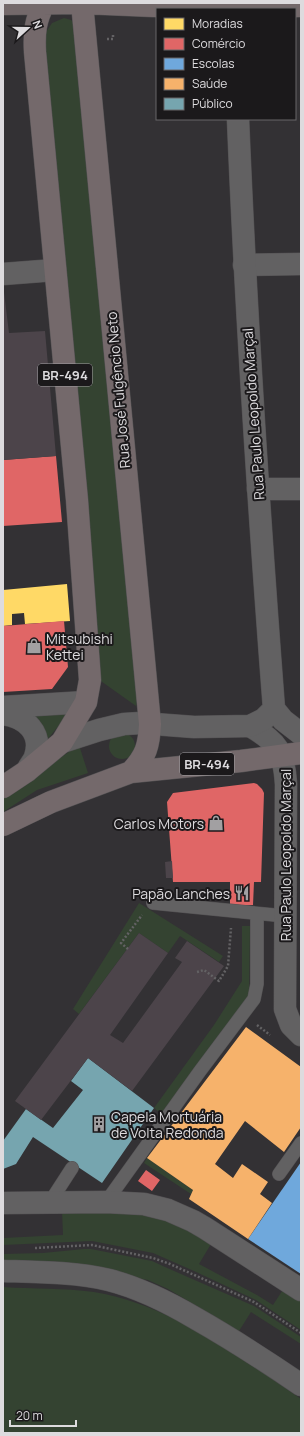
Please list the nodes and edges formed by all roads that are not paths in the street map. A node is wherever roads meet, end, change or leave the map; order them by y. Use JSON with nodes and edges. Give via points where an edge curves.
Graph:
{"nodes":[{"id":1,"x":82,"y":3,"type":"edge"},
{"id":2,"x":3,"y":4,"type":"edge"},
{"id":3,"x":44,"y":4,"type":"edge"},
{"id":4,"x":151,"y":5,"type":"edge"},
{"id":5,"x":301,"y":6,"type":"edge"},
{"id":6,"x":233,"y":8,"type":"edge"},
{"id":7,"x":238,"y":120,"type":"edge"},
{"id":8,"x":301,"y":264,"type":"edge"},
{"id":9,"x":244,"y":265,"type":"junction"},
{"id":10,"x":55,"y":270,"type":"junction"},
{"id":11,"x":3,"y":274,"type":"edge"},
{"id":12,"x":258,"y":489,"type":"junction"},
{"id":13,"x":301,"y":489,"type":"edge"},
{"id":14,"x":86,"y":702,"type":"junction"},
{"id":15,"x":3,"y":706,"type":"edge"},
{"id":16,"x":274,"y":709,"type":"junction"},
{"id":17,"x":3,"y":714,"type":"edge"},
{"id":18,"x":150,"y":724,"type":"junction"},
{"id":19,"x":250,"y":726,"type":"junction"},
{"id":20,"x":301,"y":734,"type":"edge"},
{"id":21,"x":62,"y":742,"type":"junction"},
{"id":22,"x":292,"y":755,"type":"edge"},
{"id":23,"x":27,"y":771,"type":"junction"},
{"id":24,"x":131,"y":772,"type":"junction"},
{"id":25,"x":3,"y":787,"type":"edge"},
{"id":26,"x":3,"y":825,"type":"edge"},
{"id":27,"x":153,"y":902,"type":"road end"},
{"id":28,"x":257,"y":914,"type":"junction"},
{"id":29,"x":285,"y":916,"type":"junction"},
{"id":30,"x":293,"y":979,"type":"edge"},
{"id":31,"x":301,"y":1035,"type":"edge"},
{"id":32,"x":301,"y":1143,"type":"edge"},
{"id":33,"x":72,"y":1168,"type":"dead end"},
{"id":34,"x":279,"y":1174,"type":"dead end"},
{"id":35,"x":50,"y":1202,"type":"junction"},
{"id":36,"x":106,"y":1202,"type":"junction"},
{"id":37,"x":3,"y":1204,"type":"edge"},
{"id":38,"x":3,"y":1271,"type":"edge"},
{"id":39,"x":301,"y":1290,"type":"edge"},
{"id":40,"x":301,"y":1385,"type":"edge"}],
"edges":[{"from":1,"to":3,"type":"main road"},
{"from":1,"to":4,"type":"main road"},
{"from":1,"to":18,"type":"main road","name":"Rua José Fulgêncio Neto"},
{"from":2,"to":3,"type":"main road"},
{"from":3,"to":10,"type":"main road","number":"BR-494","via":[[36,21],[34,40]]},
{"from":4,"to":6,"type":"main road"},
{"from":5,"to":6,"type":"main road"},
{"from":7,"to":9,"type":"street","name":"Rua Paulo Leopoldo Marçal"},
{"from":8,"to":9,"type":"street"},
{"from":9,"to":12,"type":"street","name":"Rua Paulo Leopoldo Marçal"},
{"from":10,"to":11,"type":"street"},
{"from":10,"to":14,"type":"main road","number":"BR-494","via":[[90,672]]},
{"from":12,"to":13,"type":"street"},
{"from":12,"to":16,"type":"street","name":"Rua Paulo Leopoldo Marçal"},
{"from":14,"to":15,"type":"street"},
{"from":14,"to":21,"type":"main road","number":"BR-494"},
{"from":16,"to":19,"type":"street"},
{"from":16,"to":20,"type":"street"},
{"from":17,"to":23,"type":"street","via":[[23,720],[35,737],[35,757]]},
{"from":18,"to":19,"type":"street","via":[[194,727]]},
{"from":18,"to":21,"type":"street","via":[[124,724]]},
{"from":18,"to":24,"type":"main road","name":"Rua José Fulgêncio Neto","via":[[146,752]]},
{"from":19,"to":22,"type":"street","name":"Rua Paulo Leopoldo Marçal","via":[[262,733],[275,746]]},
{"from":21,"to":23,"type":"main road"},
{"from":22,"to":24,"type":"main road","number":"BR-494"},
{"from":22,"to":29,"type":"street","name":"Rua Paulo Leopoldo Marçal","via":[[285,763]]},
{"from":23,"to":25,"type":"main road"},
{"from":24,"to":26,"type":"main road","via":[[51,802]]},
{"from":27,"to":28,"type":"lane"},
{"from":28,"to":29,"type":"lane"},
{"from":28,"to":36,"type":"lane","via":[[258,984],[254,999]]},
{"from":29,"to":30,"type":"street","name":"Rua Paulo Leopoldo Marçal"},
{"from":30,"to":31,"type":"street","name":"Rua Paulo Leopoldo Marçal","via":[[285,1010],[295,1030]]},
{"from":32,"to":34,"type":"lane"},
{"from":33,"to":35,"type":"lane"},
{"from":35,"to":36,"type":"street"},
{"from":35,"to":37,"type":"street"},
{"from":36,"to":39,"type":"street","via":[[144,1204],[181,1215]]},
{"from":38,"to":40,"type":"street","via":[[71,1274],[122,1283],[169,1303],[226,1335]]}]}
